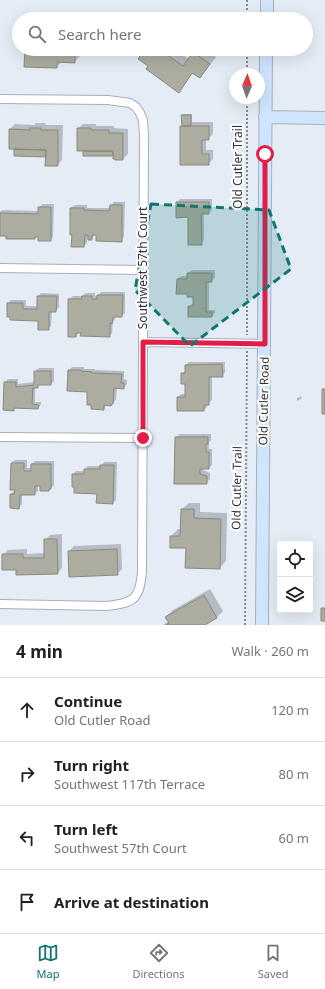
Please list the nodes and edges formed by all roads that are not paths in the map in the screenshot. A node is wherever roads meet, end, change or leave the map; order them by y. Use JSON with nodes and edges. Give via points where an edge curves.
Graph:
{"nodes":[{"id":1,"x":267,"y":0,"type":"edge"},
{"id":2,"x":267,"y":12,"type":"edge"},
{"id":3,"x":266,"y":56,"type":"edge"},
{"id":4,"x":0,"y":99,"type":"edge"},
{"id":5,"x":265,"y":117,"type":"junction"},
{"id":6,"x":325,"y":118,"type":"edge"},
{"id":7,"x":0,"y":268,"type":"edge"},
{"id":8,"x":144,"y":270,"type":"junction"},
{"id":9,"x":143,"y":342,"type":"junction"},
{"id":10,"x":265,"y":344,"type":"junction"},
{"id":11,"x":0,"y":436,"type":"edge"},
{"id":12,"x":143,"y":438,"type":"junction"},
{"id":13,"x":0,"y":604,"type":"edge"},
{"id":14,"x":262,"y":625,"type":"edge"}],
"edges":[{"from":1,"to":2,"type":"main road"},
{"from":3,"to":5,"type":"main road","name":"Old Cutler Road"},
{"from":4,"to":8,"type":"street","name":"Southwest 57th Court","via":[[108,100],[130,103],[136,107],[144,128]]},
{"from":5,"to":6,"type":"main road"},
{"from":5,"to":10,"type":"main road","name":"Old Cutler Road"},
{"from":7,"to":8,"type":"street"},
{"from":8,"to":9,"type":"street","name":"Southwest 57th Court"},
{"from":9,"to":10,"type":"street"},
{"from":9,"to":12,"type":"street","name":"Southwest 57th Court"},
{"from":10,"to":14,"type":"main road","name":"Old Cutler Road"},
{"from":11,"to":12,"type":"street"},
{"from":12,"to":13,"type":"street","name":"Southwest 57th Court","via":[[142,580],[135,598],[107,606]]}]}
